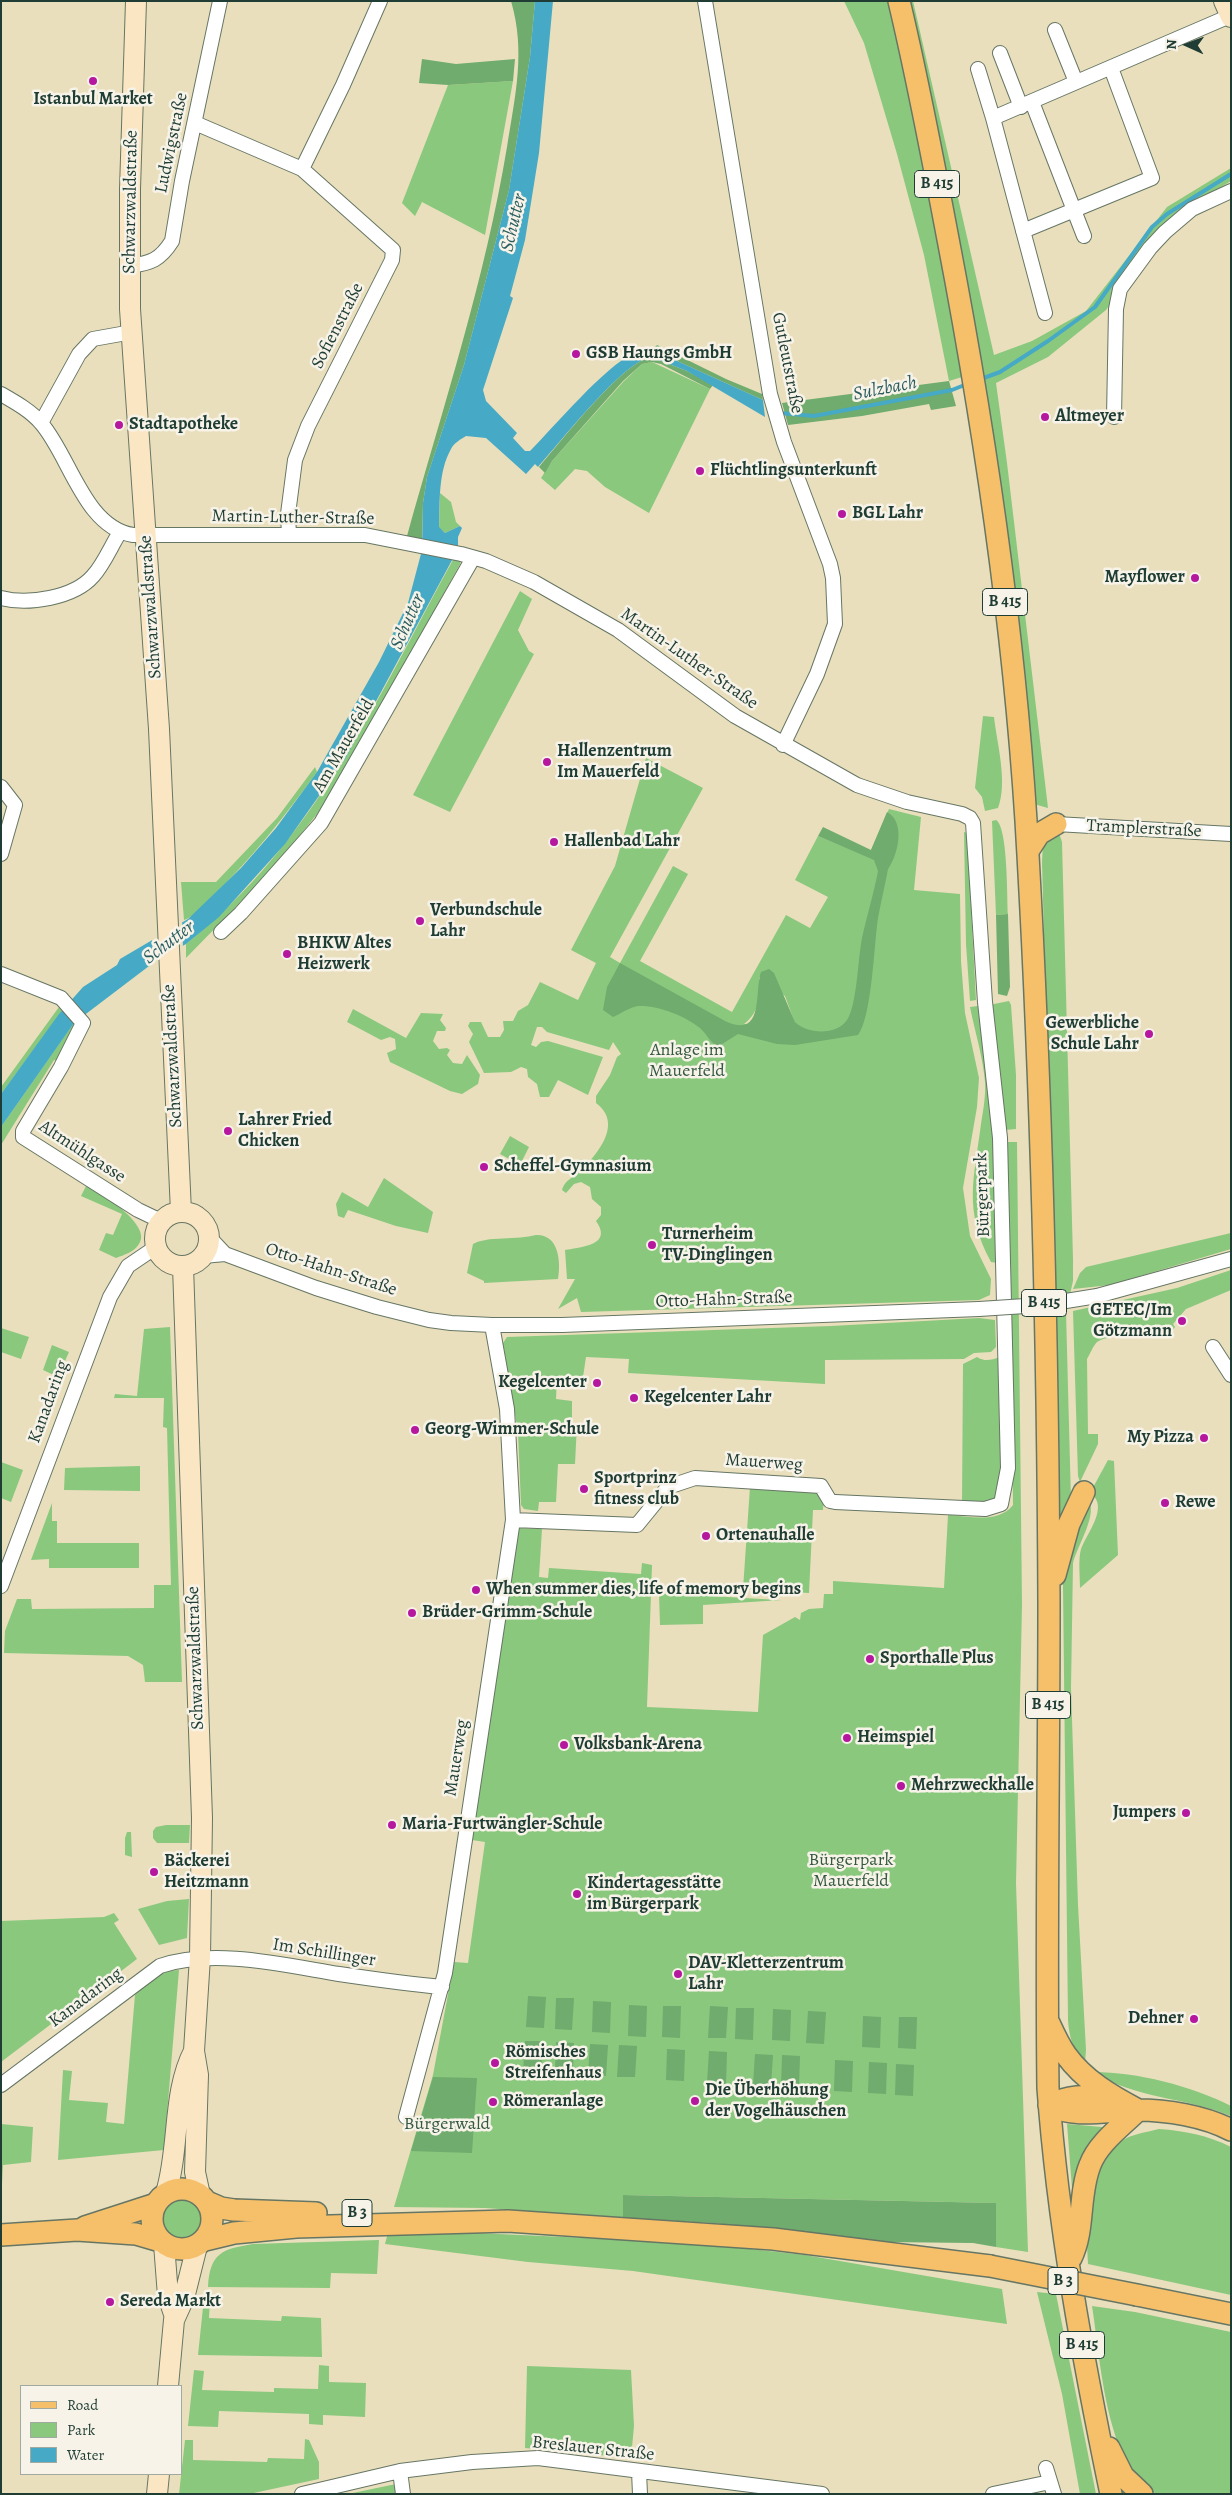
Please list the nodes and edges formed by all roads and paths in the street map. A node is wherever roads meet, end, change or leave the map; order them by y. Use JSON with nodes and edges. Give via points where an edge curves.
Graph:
{"nodes":[{"id":1,"x":136,"y":1,"type":"edge"},
{"id":2,"x":220,"y":1,"type":"edge"},
{"id":3,"x":380,"y":1,"type":"edge"},
{"id":4,"x":705,"y":1,"type":"edge"},
{"id":5,"x":899,"y":1,"type":"edge"},
{"id":6,"x":1224,"y":1,"type":"edge"},
{"id":7,"x":1231,"y":16,"type":"edge"},
{"id":8,"x":1056,"y":30,"type":"dead end"},
{"id":9,"x":1000,"y":52,"type":"dead end"},
{"id":10,"x":1111,"y":68,"type":"junction"},
{"id":11,"x":978,"y":69,"type":"dead end"},
{"id":12,"x":1076,"y":82,"type":"junction"},
{"id":13,"x":1027,"y":104,"type":"junction"},
{"id":14,"x":993,"y":118,"type":"junction"},
{"id":15,"x":195,"y":123,"type":"junction"},
{"id":16,"x":302,"y":169,"type":"junction"},
{"id":17,"x":1231,"y":191,"type":"edge"},
{"id":18,"x":1075,"y":211,"type":"junction"},
{"id":19,"x":1023,"y":231,"type":"junction"},
{"id":20,"x":1084,"y":236,"type":"dead end"},
{"id":21,"x":130,"y":266,"type":"junction"},
{"id":22,"x":1044,"y":313,"type":"dead end"},
{"id":23,"x":132,"y":332,"type":"junction"},
{"id":24,"x":1,"y":394,"type":"edge"},
{"id":25,"x":1114,"y":417,"type":"dead end"},
{"id":26,"x":42,"y":423,"type":"junction"},
{"id":27,"x":120,"y":532,"type":"junction"},
{"id":28,"x":147,"y":534,"type":"junction"},
{"id":29,"x":289,"y":535,"type":"junction"},
{"id":30,"x":467,"y":556,"type":"junction"},
{"id":31,"x":1,"y":598,"type":"edge"},
{"id":32,"x":783,"y":745,"type":"junction"},
{"id":33,"x":1,"y":787,"type":"edge"},
{"id":34,"x":1024,"y":806,"type":"junction"},
{"id":35,"x":970,"y":818,"type":"joint"},
{"id":36,"x":1056,"y":824,"type":"junction"},
{"id":37,"x":1231,"y":834,"type":"edge"},
{"id":38,"x":1028,"y":851,"type":"junction"},
{"id":39,"x":1,"y":854,"type":"edge"},
{"id":40,"x":220,"y":932,"type":"dead end"},
{"id":41,"x":1,"y":974,"type":"edge"},
{"id":42,"x":181,"y":1212,"type":"junction"},
{"id":43,"x":161,"y":1222,"type":"junction"},
{"id":44,"x":209,"y":1237,"type":"junction"},
{"id":45,"x":156,"y":1247,"type":"junction"},
{"id":46,"x":225,"y":1254,"type":"junction"},
{"id":47,"x":203,"y":1256,"type":"junction"},
{"id":48,"x":1231,"y":1259,"type":"edge"},
{"id":49,"x":183,"y":1266,"type":"junction"},
{"id":50,"x":492,"y":1325,"type":"junction"},
{"id":51,"x":1213,"y":1347,"type":"dead end"},
{"id":52,"x":1231,"y":1375,"type":"edge"},
{"id":53,"x":1084,"y":1492,"type":"dead end"},
{"id":54,"x":934,"y":1506,"type":"joint"},
{"id":55,"x":514,"y":1520,"type":"junction"},
{"id":56,"x":1,"y":1586,"type":"edge"},
{"id":57,"x":1049,"y":1600,"type":"junction"},
{"id":58,"x":200,"y":1957,"type":"junction"},
{"id":59,"x":442,"y":1987,"type":"junction"},
{"id":60,"x":1048,"y":2021,"type":"junction"},
{"id":61,"x":194,"y":2051,"type":"junction"},
{"id":62,"x":1,"y":2085,"type":"edge"},
{"id":63,"x":1111,"y":2096,"type":"junction"},
{"id":64,"x":1050,"y":2105,"type":"junction"},
{"id":65,"x":1138,"y":2110,"type":"junction"},
{"id":66,"x":406,"y":2117,"type":"dead end"},
{"id":67,"x":1231,"y":2130,"type":"edge"},
{"id":68,"x":204,"y":2198,"type":"junction"},
{"id":69,"x":161,"y":2199,"type":"junction"},
{"id":70,"x":508,"y":2221,"type":"junction"},
{"id":71,"x":77,"y":2230,"type":"junction"},
{"id":72,"x":1,"y":2235,"type":"edge"},
{"id":73,"x":162,"y":2242,"type":"junction"},
{"id":74,"x":201,"y":2243,"type":"junction"},
{"id":75,"x":1068,"y":2263,"type":"junction"},
{"id":76,"x":1231,"y":2314,"type":"edge"},
{"id":77,"x":175,"y":2316,"type":"junction"},
{"id":78,"x":168,"y":2385,"type":"edge"},
{"id":79,"x":1097,"y":2426,"type":"junction"},
{"id":80,"x":400,"y":2471,"type":"junction"},
{"id":81,"x":639,"y":2472,"type":"junction"},
{"id":82,"x":159,"y":2475,"type":"edge"},
{"id":83,"x":1050,"y":2481,"type":"edge"},
{"id":84,"x":157,"y":2494,"type":"edge"},
{"id":85,"x":302,"y":2494,"type":"edge"},
{"id":86,"x":403,"y":2494,"type":"edge"},
{"id":87,"x":640,"y":2494,"type":"edge"},
{"id":88,"x":822,"y":2494,"type":"edge"},
{"id":89,"x":993,"y":2494,"type":"edge"},
{"id":90,"x":1111,"y":2494,"type":"edge"},
{"id":91,"x":1142,"y":2494,"type":"edge"}],
"edges":[{"from":1,"to":21,"type":"street","name":"Schwarzwaldstraße"},
{"from":2,"to":15,"type":"street","name":"Ludwigstraße"},
{"from":3,"to":16,"type":"street"},
{"from":4,"to":32,"type":"street","name":"Gutleutstraße","via":[[770,394],[833,578],[835,624],[817,674]]},
{"from":5,"to":34,"type":"main road","number":"B 415","via":[[973,368],[1009,639]]},
{"from":6,"to":7,"type":"street"},
{"from":7,"to":10,"type":"street"},
{"from":8,"to":12,"type":"street"},
{"from":9,"to":13,"type":"street"},
{"from":10,"to":12,"type":"street"},
{"from":10,"to":18,"type":"street","via":[[1152,178]]},
{"from":11,"to":14,"type":"street"},
{"from":12,"to":13,"type":"street"},
{"from":13,"to":14,"type":"street"},
{"from":13,"to":18,"type":"street"},
{"from":14,"to":19,"type":"street"},
{"from":15,"to":16,"type":"street","name":"Sofienstraße"},
{"from":15,"to":21,"type":"street","name":"Ludwigstraße","via":[[172,241],[151,263]]},
{"from":16,"to":29,"type":"street","name":"Sofienstraße","via":[[393,250],[392,260],[308,426],[295,460],[288,514]]},
{"from":17,"to":25,"type":"street","via":[[1192,209],[1165,232],[1120,289],[1116,309]]},
{"from":18,"to":19,"type":"street"},
{"from":18,"to":20,"type":"street"},
{"from":19,"to":22,"type":"street"},
{"from":21,"to":23,"type":"street","name":"Schwarzwaldstraße"},
{"from":23,"to":26,"type":"street","via":[[93,339],[79,354]]},
{"from":23,"to":28,"type":"street","name":"Schwarzwaldstraße"},
{"from":24,"to":26,"type":"street"},
{"from":26,"to":27,"type":"street","via":[[91,505]]},
{"from":27,"to":28,"type":"street","name":"Martin-Luther-Straße"},
{"from":27,"to":31,"type":"street","via":[[94,576],[82,586],[41,600],[17,602]]},
{"from":28,"to":29,"type":"street","name":"Martin-Luther-Straße"},
{"from":28,"to":42,"type":"street","name":"Schwarzwaldstraße"},
{"from":29,"to":30,"type":"street","name":"Martin-Luther-Straße","via":[[365,535]]},
{"from":30,"to":32,"type":"street","name":"Martin-Luther-Straße","via":[[534,582],[618,630],[735,716]]},
{"from":30,"to":40,"type":"street","name":"Am Mauerfeld","via":[[321,823]]},
{"from":32,"to":35,"type":"street","name":"Martin-Luther-Straße","via":[[857,785],[906,802],[945,809]]},
{"from":33,"to":39,"type":"street","via":[[15,805]]},
{"from":34,"to":36,"type":"main road"},
{"from":34,"to":38,"type":"main road","number":"B 415"},
{"from":35,"to":54,"type":"street","name":"Bürgerpark","via":[[974,830],[985,1002],[1000,1138],[1008,1468],[1003,1500],[994,1508]]},
{"from":36,"to":37,"type":"street","name":"Tramplerstraße"},
{"from":36,"to":38,"type":"main road","via":[[1039,834]]},
{"from":38,"to":57,"type":"main road","number":"B 415","via":[[1042,1166]]},
{"from":41,"to":43,"type":"street","name":"Altmühlgasse","via":[[61,998],[82,1021],[61,1067],[23,1131],[23,1137],[130,1206]]},
{"from":42,"to":43,"type":"street","via":[[167,1216]]},
{"from":42,"to":44,"type":"street","via":[[197,1216]]},
{"from":43,"to":45,"type":"street","via":[[156,1229]]},
{"from":44,"to":46,"type":"street","name":"Otto-Hahn-Straße"},
{"from":44,"to":47,"type":"street"},
{"from":45,"to":49,"type":"street","via":[[166,1261]]},
{"from":45,"to":56,"type":"street","name":"Kanadaring","via":[[123,1272],[110,1297]]},
{"from":46,"to":47,"type":"street","name":"Otto-Hahn-Straße"},
{"from":46,"to":50,"type":"street","name":"Otto-Hahn-Straße","via":[[377,1307],[429,1320]]},
{"from":47,"to":49,"type":"street","via":[[191,1265]]},
{"from":48,"to":50,"type":"street","name":"Otto-Hahn-Straße","bridge":true,"via":[[1097,1296],[1041,1305]]},
{"from":49,"to":58,"type":"street","name":"Schwarzwaldstraße","via":[[202,1822]]},
{"from":50,"to":55,"type":"street","name":"Mauerweg","via":[[508,1410]]},
{"from":51,"to":52,"type":"street"},
{"from":53,"to":57,"type":"main road","via":[[1069,1524]]},
{"from":54,"to":55,"type":"street","name":"Mauerweg","via":[[835,1502],[821,1486],[694,1478],[668,1487],[637,1525]]},
{"from":55,"to":59,"type":"street","name":"Mauerweg"},
{"from":57,"to":60,"type":"main road","number":"B 415"},
{"from":58,"to":59,"type":"street","name":"Im Schillinger"},
{"from":58,"to":61,"type":"street","name":"Schwarzwaldstraße"},
{"from":58,"to":62,"type":"street","name":"Kanadaring","via":[[160,1966]]},
{"from":59,"to":66,"type":"street","name":"Mauerweg"},
{"from":60,"to":63,"type":"main road","via":[[1066,2055]]},
{"from":60,"to":64,"type":"main road","number":"B 415"},
{"from":61,"to":68,"type":"street","name":"Schwarzwaldstraße","via":[[198,2075],[195,2172]]},
{"from":61,"to":69,"type":"street","name":"Schwarzwaldstraße","via":[[184,2069],[173,2168]]},
{"from":63,"to":64,"type":"main road","via":[[1063,2098]]},
{"from":63,"to":65,"type":"main road"},
{"from":64,"to":65,"type":"main road","via":[[1062,2112]]},
{"from":64,"to":75,"type":"main road","number":"B 415"},
{"from":65,"to":67,"type":"main road","via":[[1184,2115]]},
{"from":65,"to":75,"type":"main road","number":"B 3","via":[[1100,2148],[1090,2163],[1083,2190],[1077,2246]]},
{"from":68,"to":69,"type":"main road","via":[[183,2189]]},
{"from":68,"to":70,"type":"main road","number":"B 3","via":[[220,2208],[251,2211],[445,2211]]},
{"from":68,"to":74,"type":"main road","via":[[211,2209],[212,2226]]},
{"from":69,"to":71,"type":"main road"},
{"from":69,"to":73,"type":"main road","via":[[153,2211],[152,2227]]},
{"from":70,"to":74,"type":"main road","number":"B 3","via":[[296,2227],[234,2233]]},
{"from":70,"to":76,"type":"main road","number":"B 3","bridge":true,"via":[[773,2239],[990,2266]]},
{"from":71,"to":72,"type":"main road"},
{"from":71,"to":73,"type":"main road","via":[[136,2234]]},
{"from":73,"to":74,"type":"main road","via":[[180,2250]]},
{"from":73,"to":77,"type":"street","via":[[168,2296]]},
{"from":74,"to":77,"type":"street"},
{"from":75,"to":79,"type":"main road","number":"B 415"},
{"from":77,"to":78,"type":"street"},
{"from":79,"to":90,"type":"main road","number":"B 415"},
{"from":79,"to":91,"type":"main road","via":[[1123,2476]]},
{"from":80,"to":81,"type":"street","name":"Breslauer Straße","via":[[538,2458]]},
{"from":80,"to":85,"type":"street","name":"Breslauer Straße"},
{"from":80,"to":86,"type":"street"},
{"from":81,"to":87,"type":"street"},
{"from":81,"to":88,"type":"street","name":"Breslauer Straße"},
{"from":82,"to":84,"type":"street"},
{"from":83,"to":89,"type":"street"}]}
